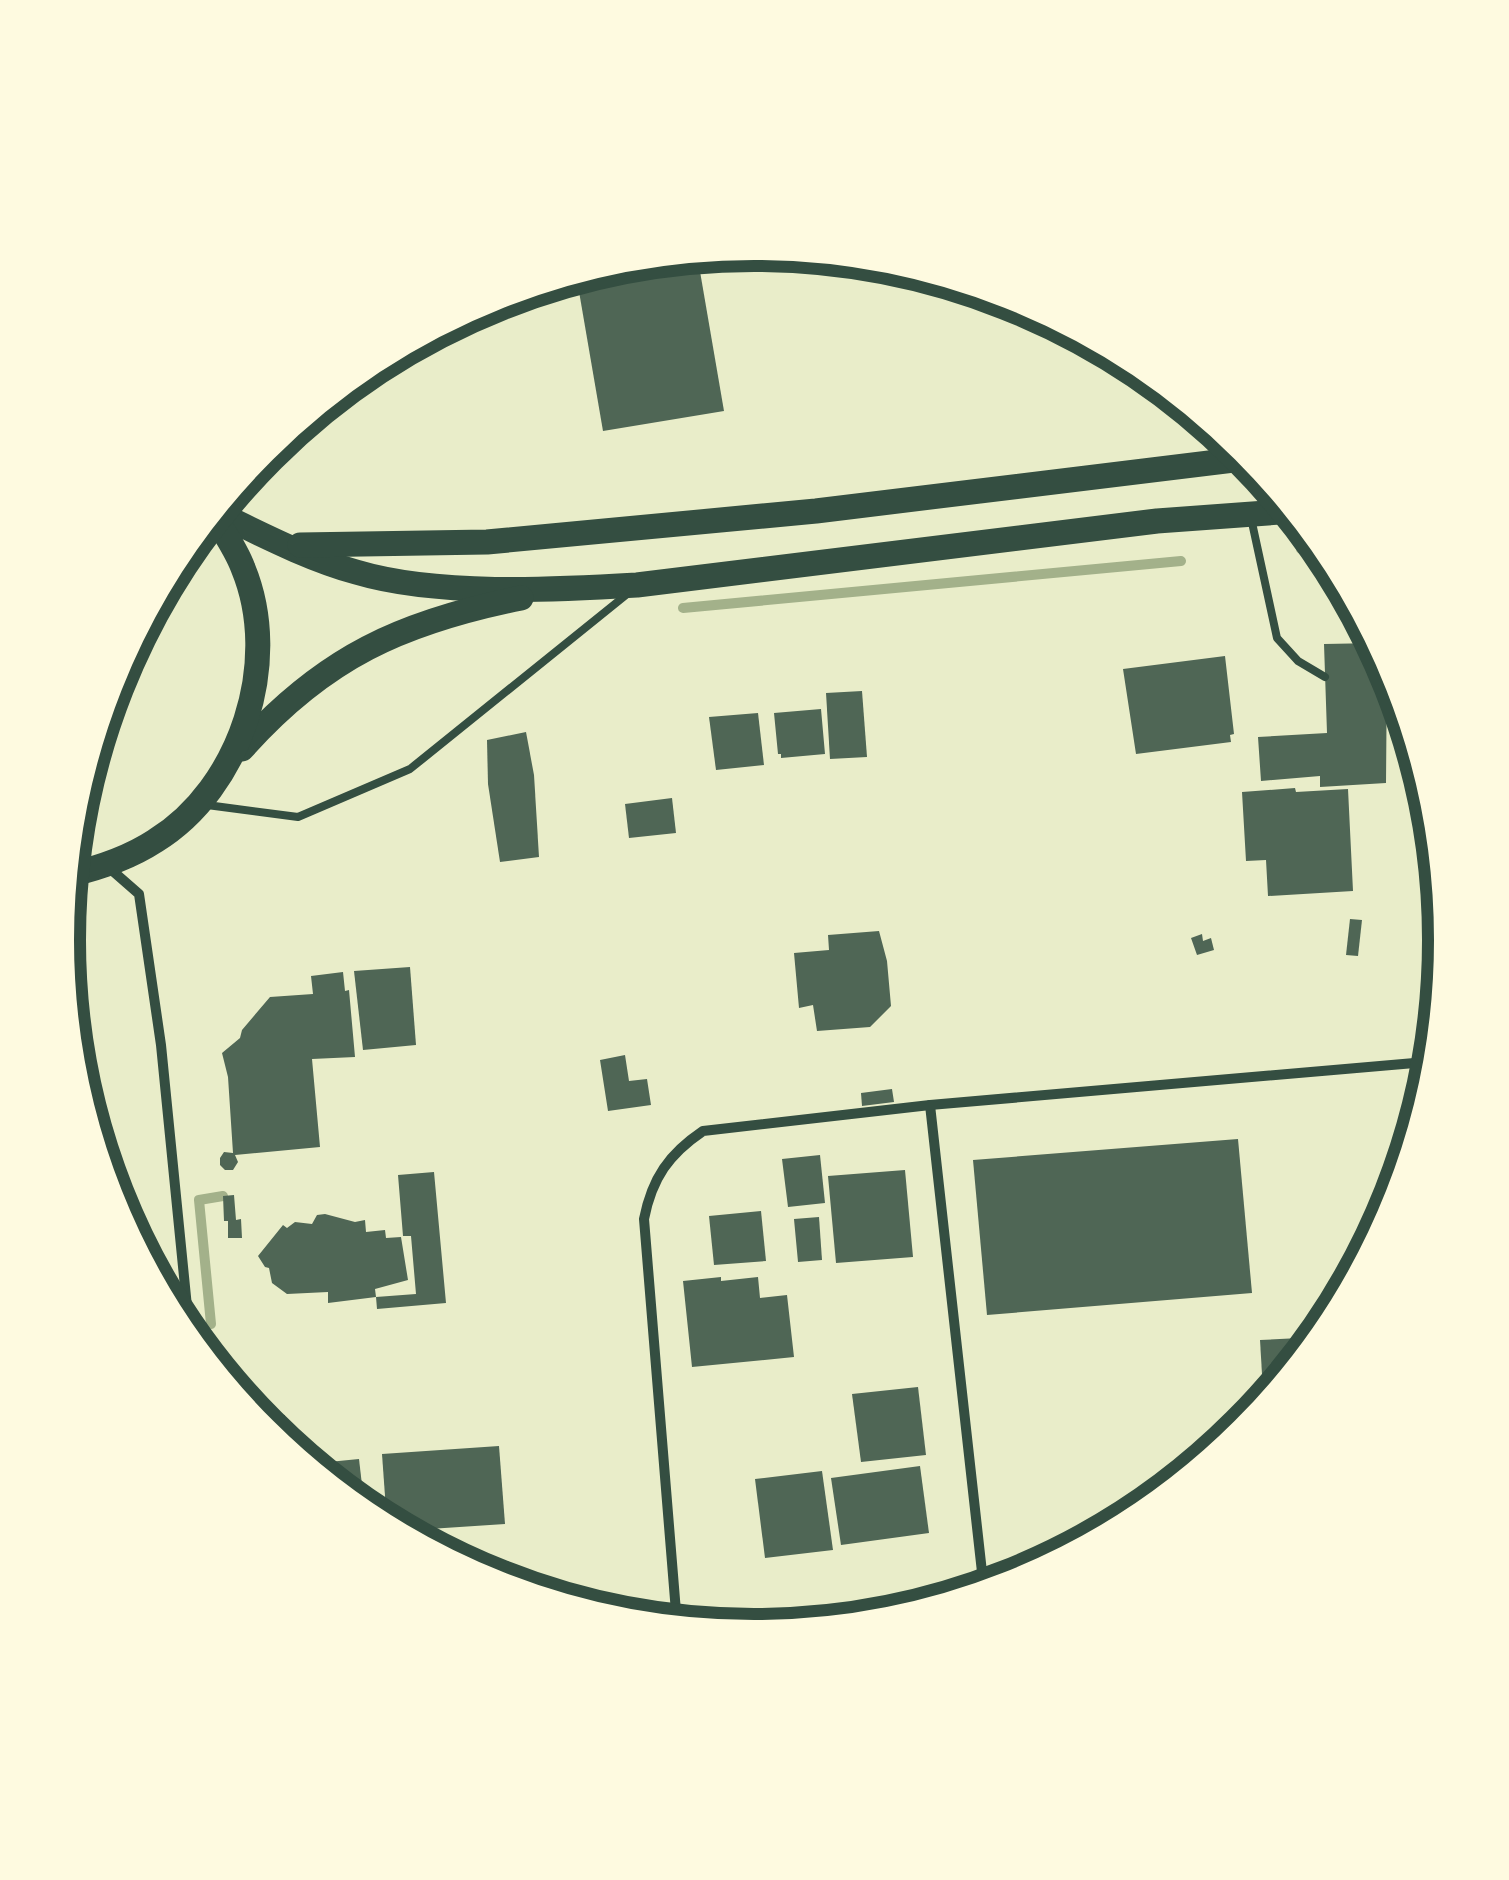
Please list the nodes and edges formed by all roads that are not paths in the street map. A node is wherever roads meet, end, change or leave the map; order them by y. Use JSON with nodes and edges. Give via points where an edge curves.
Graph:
{"nodes":[{"id":1,"x":1228,"y":461,"type":"edge"},
{"id":2,"x":1276,"y":512,"type":"edge"},
{"id":3,"x":1250,"y":514,"type":"junction"},
{"id":4,"x":227,"y":519,"type":"edge"},
{"id":5,"x":221,"y":526,"type":"edge"},
{"id":6,"x":283,"y":545,"type":"junction"},
{"id":7,"x":638,"y":586,"type":"junction"},
{"id":8,"x":565,"y":589,"type":"junction"},
{"id":9,"x":1325,"y":677,"type":"dead end"},
{"id":10,"x":228,"y":765,"type":"junction"},
{"id":11,"x":199,"y":804,"type":"junction"},
{"id":12,"x":106,"y":866,"type":"junction"},
{"id":13,"x":84,"y":871,"type":"edge"},
{"id":14,"x":1417,"y":1063,"type":"edge"},
{"id":15,"x":930,"y":1104,"type":"junction"},
{"id":16,"x":187,"y":1303,"type":"edge"},
{"id":17,"x":982,"y":1575,"type":"edge"},
{"id":18,"x":676,"y":1610,"type":"edge"}],
"edges":[{"from":1,"to":6,"type":"main road","via":[[816,511],[487,542]]},
{"from":2,"to":3,"type":"main road"},
{"from":3,"to":7,"type":"main road"},
{"from":3,"to":9,"type":"lane","via":[[1278,638]]},
{"from":4,"to":6,"type":"main road"},
{"from":5,"to":10,"type":"main road","via":[[244,570],[258,635],[253,702]]},
{"from":6,"to":8,"type":"main road","via":[[356,572],[420,585]]},
{"from":7,"to":8,"type":"main road"},
{"from":7,"to":11,"type":"lane","via":[[410,769],[298,816]]},
{"from":8,"to":10,"type":"main road","via":[[464,609],[378,641],[334,665],[274,713]]},
{"from":10,"to":11,"type":"main road"},
{"from":11,"to":12,"type":"main road","via":[[156,841]]},
{"from":12,"to":13,"type":"main road"},
{"from":12,"to":16,"type":"street","via":[[139,894]]},
{"from":14,"to":15,"type":"street"},
{"from":15,"to":17,"type":"street"},
{"from":15,"to":18,"type":"street","via":[[703,1131],[662,1166],[649,1191],[644,1219]]}]}
